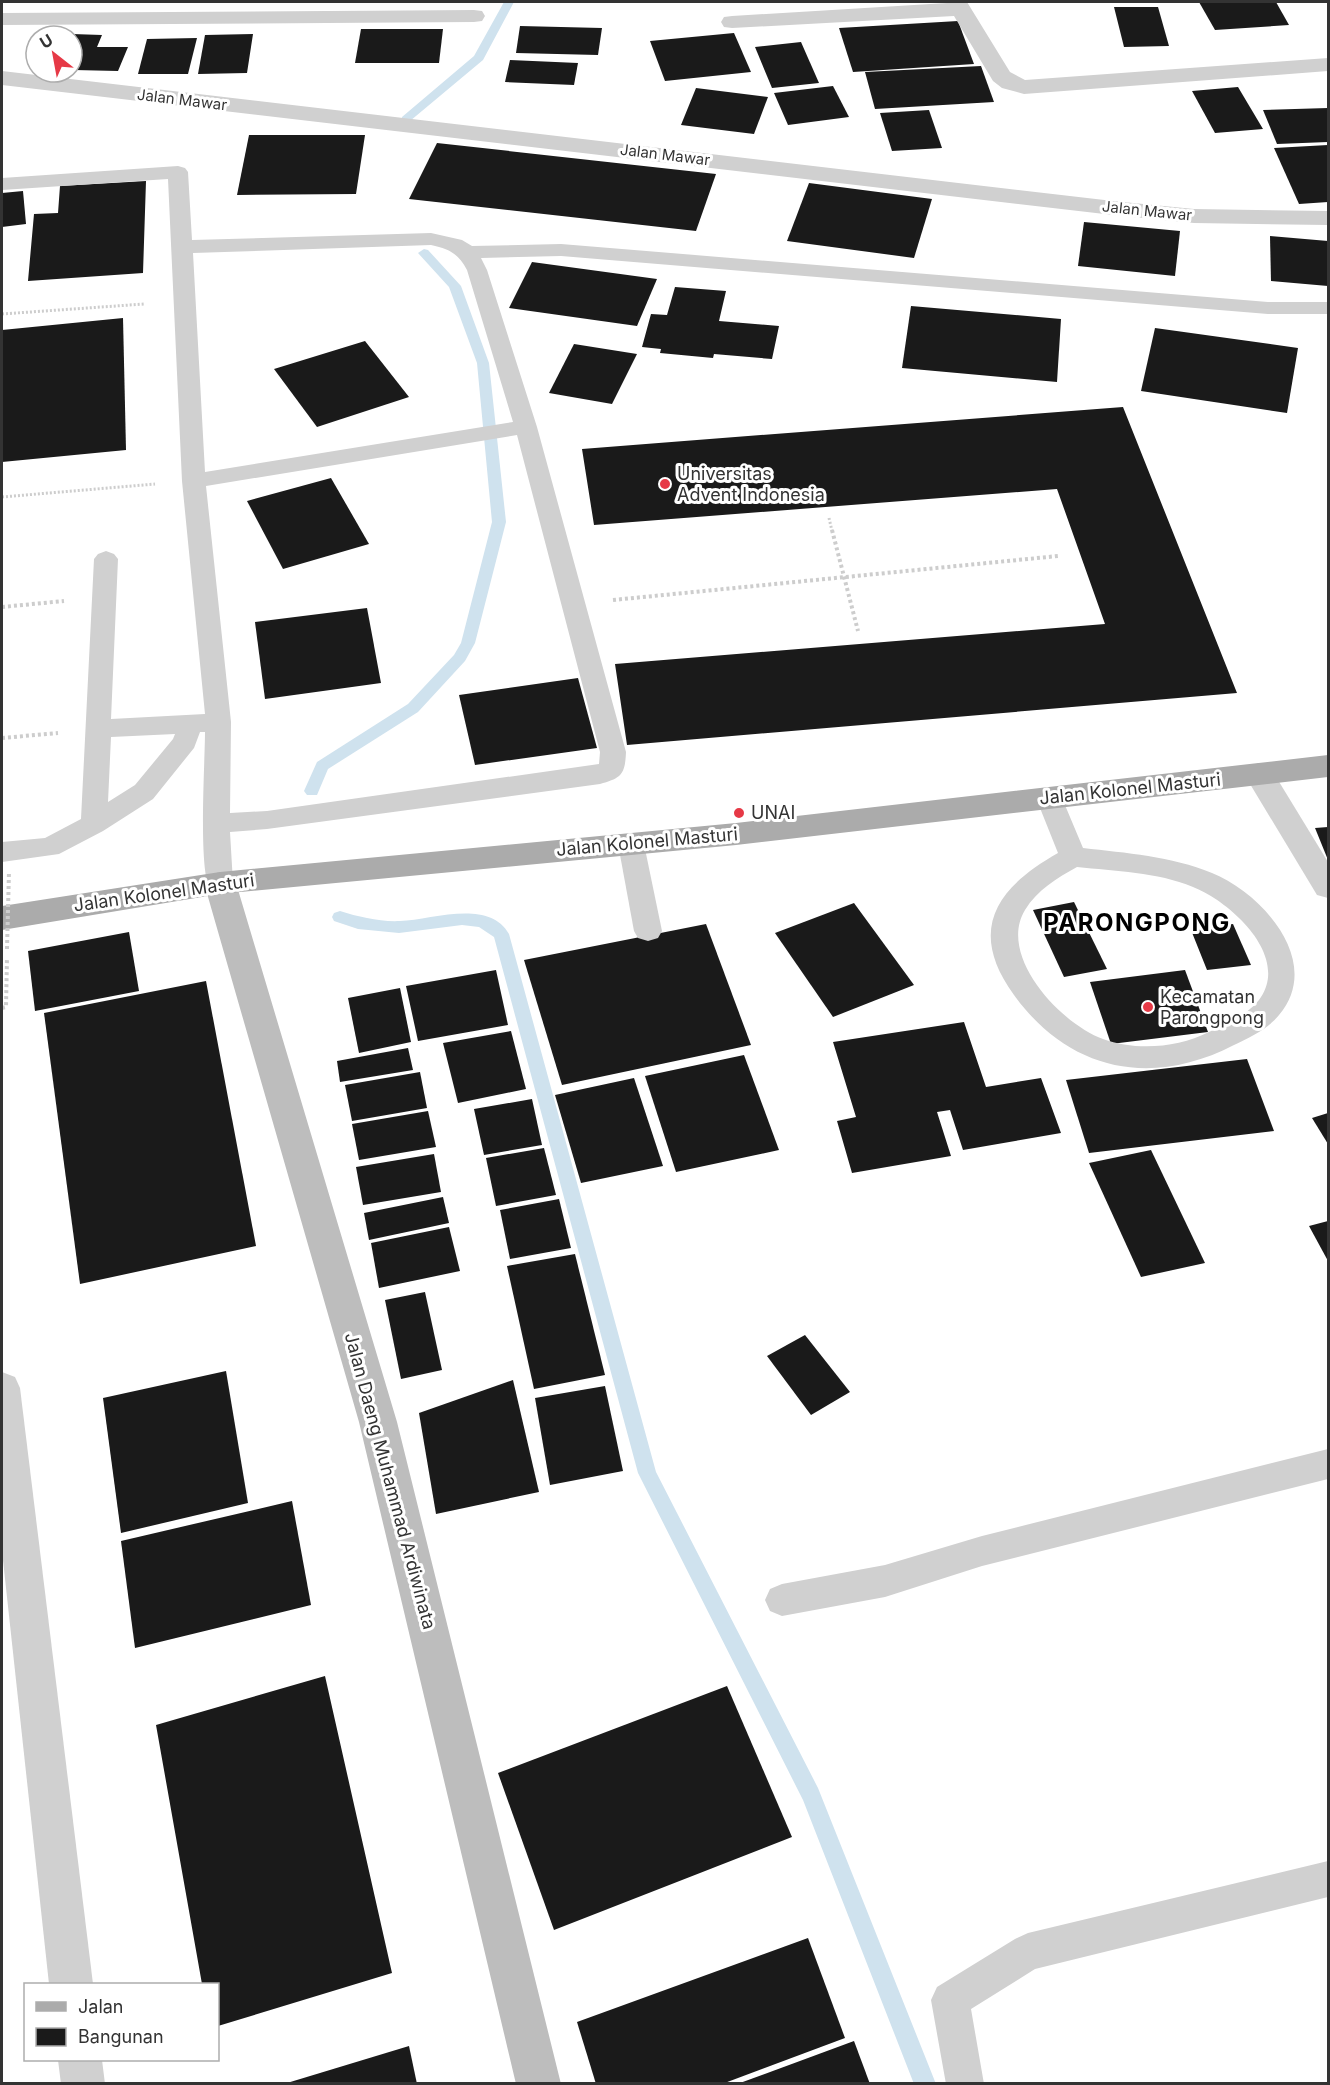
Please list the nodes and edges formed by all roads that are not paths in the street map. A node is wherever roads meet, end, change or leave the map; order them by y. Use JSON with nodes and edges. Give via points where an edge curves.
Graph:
{"nodes":[{"id":1,"x":959,"y":5,"type":"edge"},
{"id":2,"x":474,"y":16,"type":"dead end"},
{"id":3,"x":2,"y":19,"type":"edge"},
{"id":4,"x":732,"y":22,"type":"dead end"},
{"id":5,"x":1329,"y":65,"type":"edge"},
{"id":6,"x":2,"y":78,"type":"edge"},
{"id":7,"x":2,"y":184,"type":"edge"},
{"id":8,"x":1329,"y":218,"type":"edge"},
{"id":9,"x":183,"y":247,"type":"junction"},
{"id":10,"x":469,"y":252,"type":"junction"},
{"id":11,"x":1329,"y":308,"type":"edge"},
{"id":12,"x":517,"y":428,"type":"junction"},
{"id":13,"x":194,"y":481,"type":"junction"},
{"id":14,"x":106,"y":559,"type":"dead end"},
{"id":15,"x":218,"y":722,"type":"junction"},
{"id":16,"x":190,"y":724,"type":"junction"},
{"id":17,"x":99,"y":729,"type":"junction"},
{"id":18,"x":1329,"y":766,"type":"edge"},
{"id":19,"x":1258,"y":774,"type":"junction"},
{"id":20,"x":1049,"y":798,"type":"junction"},
{"id":21,"x":94,"y":824,"type":"junction"},
{"id":22,"x":217,"y":824,"type":"junction"},
{"id":23,"x":631,"y":844,"type":"junction"},
{"id":24,"x":1073,"y":857,"type":"junction"},
{"id":25,"x":5,"y":861,"type":"edge"},
{"id":26,"x":220,"y":883,"type":"junction"},
{"id":27,"x":1329,"y":887,"type":"edge"},
{"id":28,"x":2,"y":918,"type":"edge"},
{"id":29,"x":648,"y":931,"type":"dead end"},
{"id":30,"x":2,"y":1388,"type":"edge"},
{"id":31,"x":1329,"y":1464,"type":"edge"},
{"id":32,"x":782,"y":1600,"type":"dead end"},
{"id":33,"x":1329,"y":1879,"type":"edge"},
{"id":34,"x":71,"y":1983,"type":"edge"},
{"id":35,"x":80,"y":2061,"type":"edge"},
{"id":36,"x":83,"y":2084,"type":"edge"},
{"id":37,"x":539,"y":2084,"type":"edge"},
{"id":38,"x":965,"y":2084,"type":"edge"}],
"edges":[{"from":1,"to":4,"type":"street"},
{"from":1,"to":5,"type":"street","via":[[1001,76],[1024,87]]},
{"from":2,"to":3,"type":"street"},
{"from":6,"to":8,"type":"street","name":"Jalan Mawar","via":[[1113,208],[1194,216]]},
{"from":7,"to":9,"type":"lane","via":[[178,172]]},
{"from":9,"to":10,"type":"lane","via":[[431,239],[458,244]]},
{"from":9,"to":13,"type":"lane"},
{"from":10,"to":11,"type":"lane","via":[[561,250],[1170,301]]},
{"from":10,"to":12,"type":"lane"},
{"from":12,"to":13,"type":"lane"},
{"from":12,"to":22,"type":"lane","via":[[573,603],[612,752],[612,769],[600,775]]},
{"from":13,"to":15,"type":"lane"},
{"from":14,"to":17,"type":"lane"},
{"from":15,"to":16,"type":"lane"},
{"from":15,"to":22,"type":"lane"},
{"from":16,"to":17,"type":"lane"},
{"from":16,"to":21,"type":"lane","via":[[185,742],[144,792]]},
{"from":17,"to":21,"type":"lane"},
{"from":18,"to":19,"type":"main road","name":"Jalan Kolonel Masturi"},
{"from":19,"to":20,"type":"main road","name":"Jalan Kolonel Masturi"},
{"from":19,"to":27,"type":"street"},
{"from":20,"to":23,"type":"main road","name":"Jalan Kolonel Masturi"},
{"from":20,"to":24,"type":"lane"},
{"from":21,"to":25,"type":"lane","via":[[50,847]]},
{"from":22,"to":26,"type":"lane"},
{"from":23,"to":26,"type":"main road","name":"Jalan Kolonel Masturi"},
{"from":23,"to":29,"type":"lane"},
{"from":24,"to":24,"type":"lane","via":[[1184,874],[1209,882],[1238,899],[1268,934],[1280,959],[1281,980],[1275,1000],[1239,1030],[1210,1045],[1174,1056],[1146,1058],[1084,1044],[1040,1009],[1008,960],[1003,936],[1020,896],[1041,875]]},
{"from":26,"to":28,"type":"main road","name":"Jalan Kolonel Masturi"},
{"from":26,"to":37,"type":"main road","name":"Jalan Daeng Muhammad Ardiwinata","via":[[378,1422]]},
{"from":30,"to":34,"type":"street"},
{"from":31,"to":32,"type":"lane","via":[[982,1551],[885,1581]]},
{"from":33,"to":38,"type":"lane","via":[[1028,1952],[950,2000]]},
{"from":35,"to":36,"type":"street"}]}
